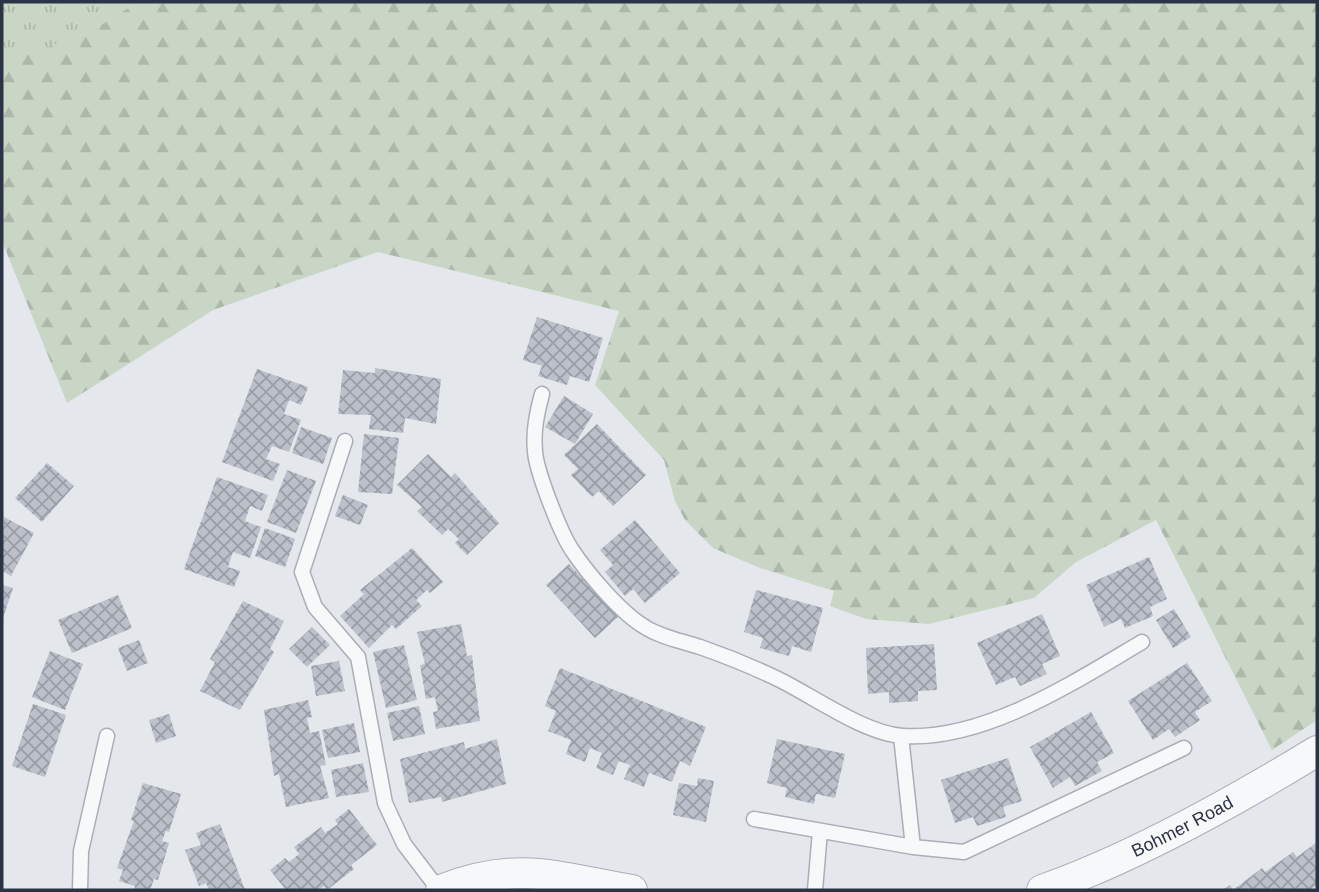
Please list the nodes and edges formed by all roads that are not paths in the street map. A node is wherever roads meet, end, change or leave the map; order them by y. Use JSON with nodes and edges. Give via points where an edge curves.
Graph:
{"nodes":[{"id":1,"x":542,"y":394,"type":"dead end"},
{"id":2,"x":345,"y":441,"type":"dead end"},
{"id":3,"x":1142,"y":642,"type":"dead end"},
{"id":4,"x":107,"y":736,"type":"dead end"},
{"id":5,"x":901,"y":736,"type":"junction"},
{"id":6,"x":1185,"y":748,"type":"dead end"},
{"id":7,"x":1317,"y":751,"type":"edge"},
{"id":8,"x":754,"y":818,"type":"dead end"},
{"id":9,"x":820,"y":831,"type":"junction"},
{"id":10,"x":913,"y":847,"type":"junction"},
{"id":11,"x":597,"y":887,"type":"edge"},
{"id":12,"x":80,"y":890,"type":"edge"},
{"id":13,"x":440,"y":890,"type":"edge"},
{"id":14,"x":632,"y":890,"type":"edge"},
{"id":15,"x":815,"y":890,"type":"edge"},
{"id":16,"x":1042,"y":890,"type":"edge"}],
"edges":[{"from":1,"to":5,"type":"lane","via":[[535,454],[546,488],[571,550],[630,617],[647,629],[778,679],[853,720]]},
{"from":2,"to":13,"type":"lane","via":[[302,572],[315,607],[358,657],[385,803],[404,844]]},
{"from":3,"to":5,"type":"lane","via":[[1064,688],[1010,713],[967,727]]},
{"from":4,"to":12,"type":"lane","via":[[81,851]]},
{"from":5,"to":10,"type":"lane"},
{"from":6,"to":10,"type":"lane","via":[[976,849]]},
{"from":7,"to":16,"type":"street","name":"Bohmer Road","via":[[1123,856]]},
{"from":8,"to":9,"type":"lane"},
{"from":9,"to":10,"type":"lane"},
{"from":9,"to":15,"type":"lane"},
{"from":11,"to":13,"type":"street","via":[[534,872],[472,878]]},
{"from":11,"to":14,"type":"street"}]}
